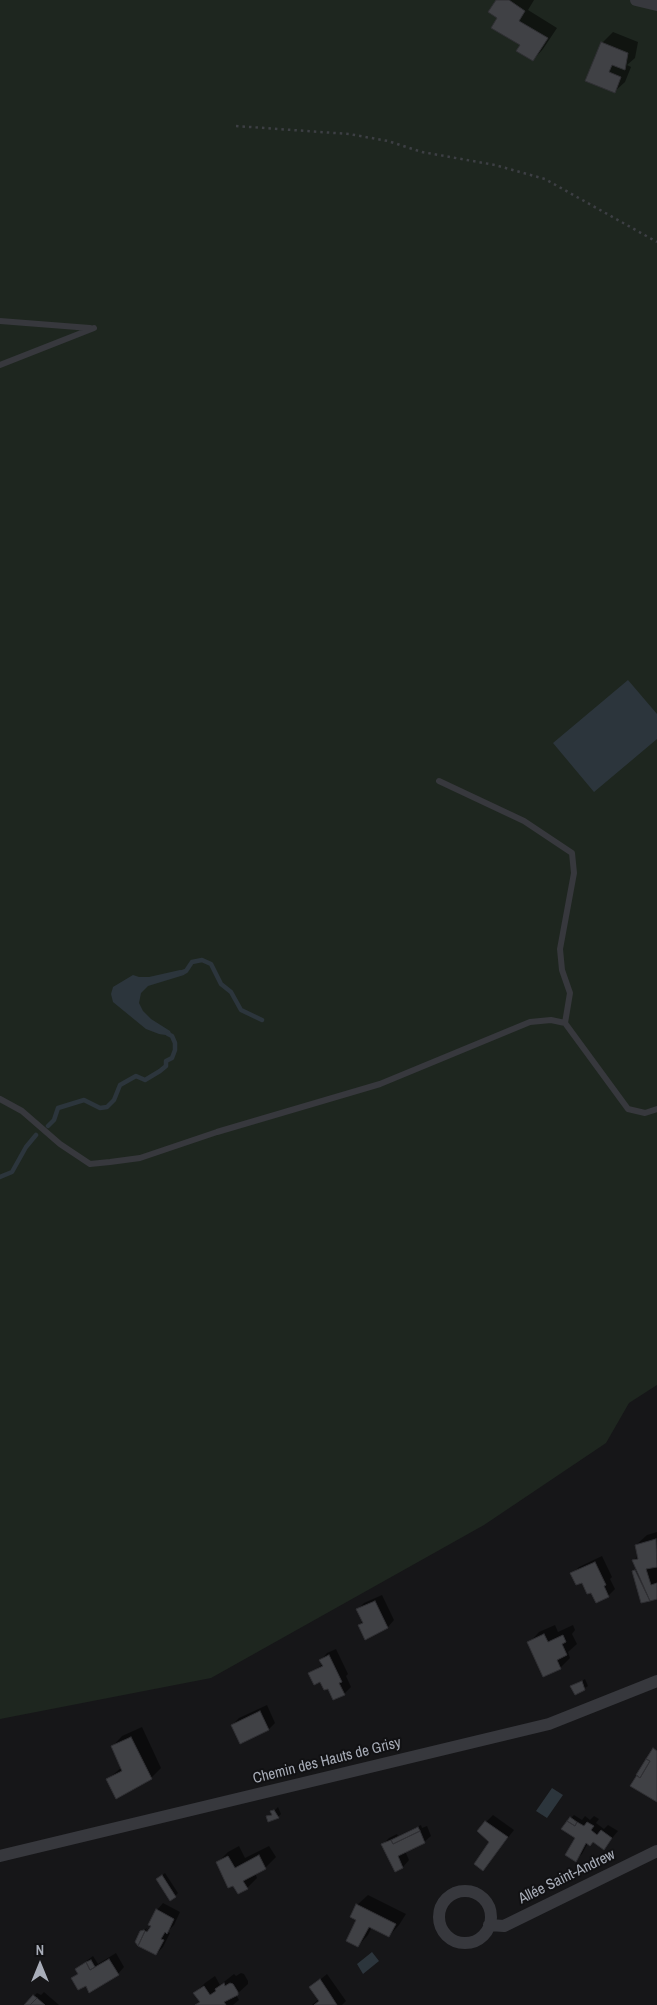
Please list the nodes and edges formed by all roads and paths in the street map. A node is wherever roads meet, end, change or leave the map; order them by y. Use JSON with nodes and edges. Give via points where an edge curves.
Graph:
{"nodes":[{"id":1,"x":636,"y":0,"type":"edge"},
{"id":2,"x":657,"y":5,"type":"edge"},
{"id":3,"x":236,"y":126,"type":"dead end"},
{"id":4,"x":657,"y":242,"type":"edge"},
{"id":5,"x":0,"y":321,"type":"edge"},
{"id":6,"x":0,"y":364,"type":"edge"},
{"id":7,"x":439,"y":781,"type":"dead end"},
{"id":8,"x":565,"y":1023,"type":"junction"},
{"id":9,"x":0,"y":1099,"type":"edge"},
{"id":10,"x":657,"y":1109,"type":"edge"},
{"id":11,"x":657,"y":1681,"type":"edge"},
{"id":12,"x":657,"y":1851,"type":"edge"},
{"id":13,"x":0,"y":1856,"type":"edge"},
{"id":14,"x":489,"y":1925,"type":"junction"}],
"edges":[{"from":1,"to":2,"type":"street"},
{"from":3,"to":4,"type":"path","via":[[349,134],[388,141],[422,152],[495,164],[545,179]]},
{"from":5,"to":6,"type":"lane","via":[[94,328]]},
{"from":7,"to":8,"type":"lane","via":[[524,821],[572,853],[574,873],[560,949],[562,970],[570,993]]},
{"from":8,"to":9,"type":"lane","via":[[551,1020],[530,1022],[380,1084],[140,1158],[90,1164],[60,1144],[22,1111]]},
{"from":8,"to":10,"type":"lane","via":[[628,1109],[645,1113]]},
{"from":11,"to":13,"type":"street","name":"Chemin des Hauts de Grisy","via":[[550,1724]]},
{"from":12,"to":14,"type":"street","name":"Allée Saint-Andrew","via":[[504,1926]]},
{"from":14,"to":14,"type":"street","via":[[487,1903],[476,1894],[454,1893],[440,1909],[440,1924],[453,1940],[475,1941]]}]}
